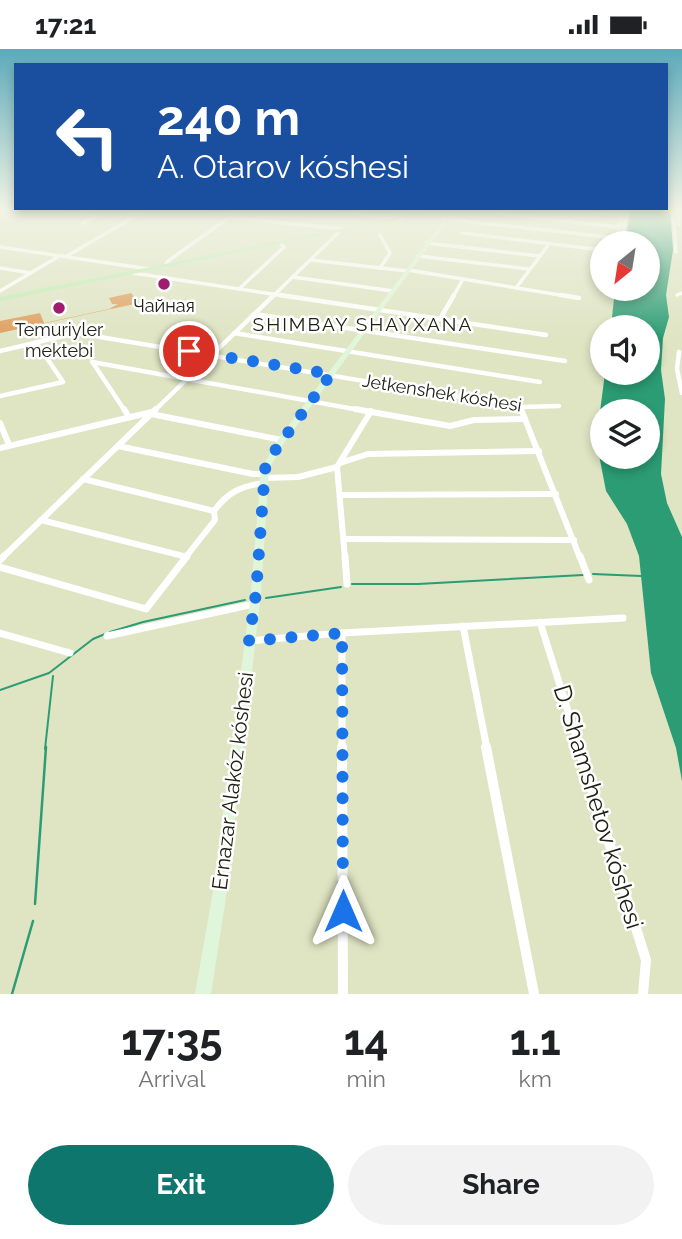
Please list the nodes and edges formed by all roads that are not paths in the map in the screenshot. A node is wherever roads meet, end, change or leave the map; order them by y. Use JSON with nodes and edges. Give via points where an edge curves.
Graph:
{"nodes":[{"id":1,"x":36,"y":252,"type":"edge"},
{"id":2,"x":71,"y":252,"type":"edge"},
{"id":3,"x":181,"y":252,"type":"edge"},
{"id":4,"x":235,"y":252,"type":"edge"},
{"id":5,"x":279,"y":252,"type":"edge"},
{"id":6,"x":319,"y":252,"type":"edge"},
{"id":7,"x":390,"y":252,"type":"edge"},
{"id":8,"x":421,"y":252,"type":"edge"},
{"id":9,"x":506,"y":252,"type":"edge"},
{"id":10,"x":543,"y":252,"type":"edge"},
{"id":11,"x":64,"y":256,"type":"junction"},
{"id":12,"x":418,"y":256,"type":"junction"},
{"id":13,"x":540,"y":256,"type":"junction"},
{"id":14,"x":311,"y":260,"type":"junction"},
{"id":15,"x":165,"y":266,"type":"junction"},
{"id":16,"x":0,"y":268,"type":"edge"},
{"id":17,"x":380,"y":268,"type":"junction"},
{"id":18,"x":149,"y":269,"type":"junction"},
{"id":19,"x":529,"y":269,"type":"junction"},
{"id":20,"x":408,"y":270,"type":"junction"},
{"id":21,"x":31,"y":273,"type":"junction"},
{"id":22,"x":133,"y":273,"type":"junction"},
{"id":23,"x":293,"y":277,"type":"junction"},
{"id":24,"x":463,"y":279,"type":"junction"},
{"id":25,"x":516,"y":288,"type":"junction"},
{"id":26,"x":239,"y":289,"type":"junction"},
{"id":27,"x":0,"y":291,"type":"edge"},
{"id":28,"x":393,"y":291,"type":"junction"},
{"id":29,"x":275,"y":295,"type":"junction"},
{"id":30,"x":14,"y":296,"type":"junction"},
{"id":31,"x":579,"y":298,"type":"dead end"},
{"id":32,"x":0,"y":299,"type":"edge"},
{"id":33,"x":379,"y":310,"type":"junction"},
{"id":34,"x":254,"y":314,"type":"junction"},
{"id":35,"x":440,"y":319,"type":"junction"},
{"id":36,"x":363,"y":330,"type":"junction"},
{"id":37,"x":234,"y":334,"type":"junction"},
{"id":38,"x":546,"y":335,"type":"dead end"},
{"id":39,"x":36,"y":342,"type":"junction"},
{"id":40,"x":0,"y":351,"type":"edge"},
{"id":41,"x":347,"y":351,"type":"junction"},
{"id":42,"x":679,"y":352,"type":"dead end"},
{"id":43,"x":212,"y":355,"type":"junction"},
{"id":44,"x":565,"y":361,"type":"dead end"},
{"id":45,"x":331,"y":374,"type":"junction"},
{"id":46,"x":186,"y":380,"type":"junction"},
{"id":47,"x":540,"y":382,"type":"dead end"},
{"id":48,"x":682,"y":393,"type":"edge"},
{"id":49,"x":0,"y":396,"type":"edge"},
{"id":50,"x":311,"y":401,"type":"junction"},
{"id":51,"x":559,"y":405,"type":"dead end"},
{"id":52,"x":520,"y":407,"type":"junction"},
{"id":53,"x":371,"y":411,"type":"junction"},
{"id":54,"x":153,"y":413,"type":"junction"},
{"id":55,"x":129,"y":417,"type":"junction"},
{"id":56,"x":525,"y":419,"type":"junction"},
{"id":57,"x":0,"y":423,"type":"edge"},
{"id":58,"x":282,"y":440,"type":"junction"},
{"id":59,"x":9,"y":445,"type":"junction"},
{"id":60,"x":118,"y":446,"type":"junction"},
{"id":61,"x":0,"y":447,"type":"edge"},
{"id":62,"x":539,"y":451,"type":"junction"},
{"id":63,"x":339,"y":465,"type":"junction"},
{"id":64,"x":265,"y":478,"type":"junction"},
{"id":65,"x":83,"y":479,"type":"junction"},
{"id":66,"x":556,"y":494,"type":"junction"},
{"id":67,"x":341,"y":495,"type":"junction"},
{"id":68,"x":214,"y":511,"type":"junction"},
{"id":69,"x":41,"y":520,"type":"junction"},
{"id":70,"x":344,"y":539,"type":"junction"},
{"id":71,"x":574,"y":540,"type":"junction"},
{"id":72,"x":0,"y":550,"type":"edge"},
{"id":73,"x":8,"y":552,"type":"junction"},
{"id":74,"x":187,"y":557,"type":"junction"},
{"id":75,"x":0,"y":560,"type":"edge"},
{"id":76,"x":0,"y":567,"type":"edge"},
{"id":77,"x":589,"y":580,"type":"dead end"},
{"id":78,"x":347,"y":584,"type":"dead end"},
{"id":79,"x":254,"y":604,"type":"junction"},
{"id":80,"x":623,"y":618,"type":"dead end"},
{"id":81,"x":540,"y":622,"type":"junction"},
{"id":82,"x":463,"y":625,"type":"junction"},
{"id":83,"x":0,"y":633,"type":"edge"},
{"id":84,"x":342,"y":633,"type":"junction"},
{"id":85,"x":107,"y":636,"type":"dead end"},
{"id":86,"x":249,"y":641,"type":"junction"},
{"id":87,"x":70,"y":653,"type":"dead end"},
{"id":88,"x":203,"y":994,"type":"edge"},
{"id":89,"x":343,"y":994,"type":"edge"},
{"id":90,"x":534,"y":994,"type":"edge"},
{"id":91,"x":643,"y":994,"type":"edge"}],
"edges":[{"from":1,"to":11,"type":"street"},
{"from":2,"to":11,"type":"street"},
{"from":3,"to":15,"type":"street"},
{"from":4,"to":15,"type":"main road"},
{"from":5,"to":26,"type":"street"},
{"from":6,"to":14,"type":"street"},
{"from":7,"to":17,"type":"street"},
{"from":8,"to":12,"type":"main road","name":"Ernazar Alakóz kóshesi"},
{"from":9,"to":13,"type":"street"},
{"from":10,"to":13,"type":"street"},
{"from":11,"to":18,"type":"street"},
{"from":11,"to":21,"type":"street"},
{"from":12,"to":19,"type":"street"},
{"from":12,"to":20,"type":"main road","name":"Ernazar Alakóz kóshesi"},
{"from":13,"to":19,"type":"street"},
{"from":14,"to":17,"type":"street"},
{"from":14,"to":23,"type":"street"},
{"from":15,"to":18,"type":"main road"},
{"from":16,"to":21,"type":"street"},
{"from":17,"to":20,"type":"street"},
{"from":18,"to":22,"type":"main road"},
{"from":19,"to":25,"type":"street"},
{"from":20,"to":24,"type":"street"},
{"from":20,"to":28,"type":"main road","name":"Ernazar Alakóz kóshesi"},
{"from":21,"to":27,"type":"street"},
{"from":22,"to":26,"type":"street"},
{"from":22,"to":30,"type":"main road"},
{"from":23,"to":28,"type":"street"},
{"from":23,"to":29,"type":"street"},
{"from":24,"to":25,"type":"street"},
{"from":24,"to":35,"type":"street"},
{"from":25,"to":31,"type":"street"},
{"from":26,"to":29,"type":"street"},
{"from":27,"to":30,"type":"street"},
{"from":28,"to":33,"type":"main road","name":"Ernazar Alakóz kóshesi"},
{"from":29,"to":33,"type":"street"},
{"from":29,"to":34,"type":"street"},
{"from":30,"to":32,"type":"main road"},
{"from":33,"to":35,"type":"street"},
{"from":33,"to":36,"type":"main road","name":"Ernazar Alakóz kóshesi"},
{"from":34,"to":36,"type":"street"},
{"from":34,"to":37,"type":"street"},
{"from":35,"to":38,"type":"street"},
{"from":36,"to":41,"type":"main road","name":"Ernazar Alakóz kóshesi"},
{"from":36,"to":44,"type":"street"},
{"from":37,"to":41,"type":"street"},
{"from":37,"to":43,"type":"street"},
{"from":39,"to":40,"type":"street"},
{"from":39,"to":43,"type":"street","name":"Jetkenshek kóshesi","via":[[76,333]]},
{"from":39,"to":49,"type":"street","via":[[63,382]]},
{"from":41,"to":45,"type":"main road","name":"Ernazar Alakóz kóshesi"},
{"from":41,"to":47,"type":"street"},
{"from":42,"to":48,"type":"street"},
{"from":43,"to":45,"type":"street","name":"Jetkenshek kóshesi"},
{"from":43,"to":46,"type":"street"},
{"from":45,"to":50,"type":"main road","name":"Ernazar Alakóz kóshesi"},
{"from":45,"to":52,"type":"street","name":"Jetkenshek kóshesi"},
{"from":46,"to":50,"type":"street"},
{"from":46,"to":54,"type":"street"},
{"from":46,"to":55,"type":"street","via":[[92,362]]},
{"from":50,"to":53,"type":"street"},
{"from":50,"to":58,"type":"main road","name":"Ernazar Alakóz kóshesi"},
{"from":51,"to":52,"type":"street","name":"Jetkenshek kóshesi"},
{"from":52,"to":56,"type":"street"},
{"from":53,"to":56,"type":"street","via":[[450,426]]},
{"from":53,"to":63,"type":"street"},
{"from":54,"to":55,"type":"street"},
{"from":54,"to":58,"type":"street"},
{"from":54,"to":60,"type":"street"},
{"from":55,"to":59,"type":"street"},
{"from":56,"to":62,"type":"street"},
{"from":57,"to":59,"type":"street"},
{"from":58,"to":64,"type":"main road","name":"Ernazar Alakóz kóshesi","via":[[271,456]]},
{"from":59,"to":61,"type":"street"},
{"from":60,"to":64,"type":"street"},
{"from":60,"to":65,"type":"street"},
{"from":62,"to":63,"type":"street","via":[[368,454]]},
{"from":62,"to":66,"type":"street"},
{"from":63,"to":64,"type":"street","via":[[298,477]]},
{"from":63,"to":67,"type":"street"},
{"from":64,"to":68,"type":"street","via":[[238,486]]},
{"from":64,"to":79,"type":"main road","name":"Ernazar Alakóz kóshesi"},
{"from":65,"to":68,"type":"street"},
{"from":65,"to":69,"type":"street"},
{"from":66,"to":67,"type":"street"},
{"from":66,"to":71,"type":"street"},
{"from":67,"to":70,"type":"street"},
{"from":68,"to":74,"type":"street","via":[[215,520]]},
{"from":69,"to":73,"type":"street"},
{"from":69,"to":74,"type":"street"},
{"from":70,"to":71,"type":"street"},
{"from":70,"to":78,"type":"street"},
{"from":71,"to":77,"type":"street"},
{"from":72,"to":73,"type":"street"},
{"from":73,"to":75,"type":"street"},
{"from":74,"to":76,"type":"street","via":[[146,610]]},
{"from":79,"to":85,"type":"street"},
{"from":79,"to":86,"type":"main road","name":"Ernazar Alakóz kóshesi"},
{"from":80,"to":81,"type":"street"},
{"from":81,"to":82,"type":"street"},
{"from":81,"to":91,"type":"street","name":"D. Shamshetov kóshesi","via":[[646,960]]},
{"from":82,"to":84,"type":"street"},
{"from":82,"to":90,"type":"street"},
{"from":83,"to":87,"type":"street"},
{"from":84,"to":86,"type":"street"},
{"from":84,"to":89,"type":"street"},
{"from":86,"to":88,"type":"main road","name":"Ernazar Alakóz kóshesi","via":[[220,891]]}]}
